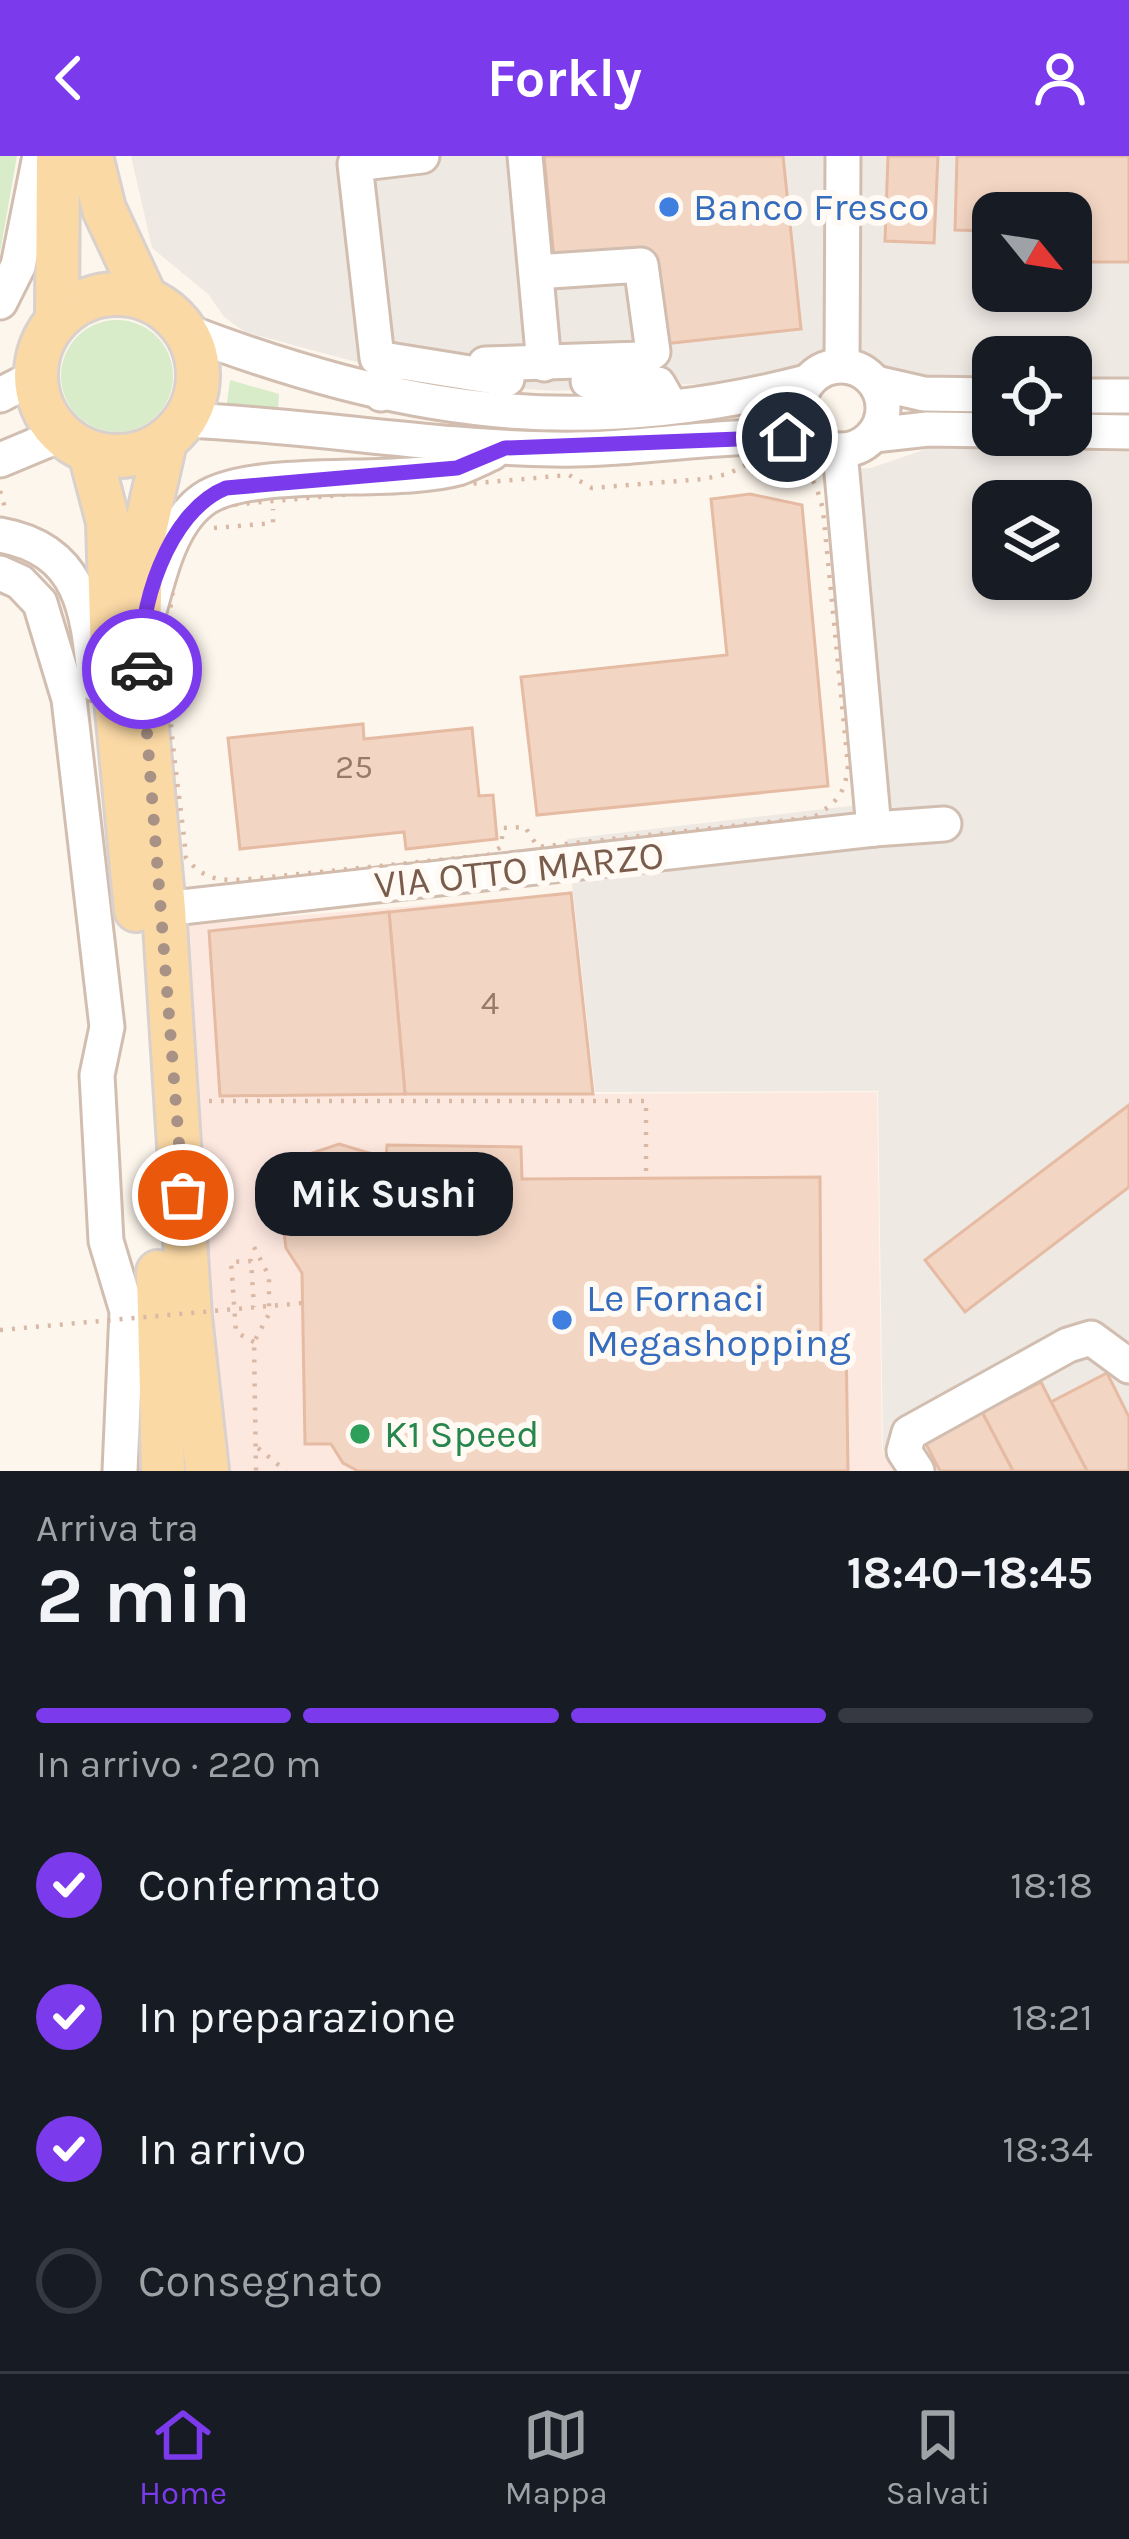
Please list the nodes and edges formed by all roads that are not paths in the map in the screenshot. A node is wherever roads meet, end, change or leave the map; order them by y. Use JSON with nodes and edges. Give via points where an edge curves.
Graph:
{"nodes":[{"id":1,"x":40,"y":156,"type":"edge"},
{"id":2,"x":58,"y":156,"type":"edge"},
{"id":3,"x":91,"y":156,"type":"edge"},
{"id":4,"x":422,"y":156,"type":"edge"},
{"id":5,"x":525,"y":156,"type":"edge"},
{"id":6,"x":843,"y":156,"type":"edge"},
{"id":7,"x":536,"y":272,"type":"junction"},
{"id":8,"x":146,"y":299,"type":"junction"},
{"id":9,"x":0,"y":302,"type":"edge"},
{"id":10,"x":56,"y":320,"type":"junction"},
{"id":11,"x":185,"y":331,"type":"junction"},
{"id":12,"x":485,"y":364,"type":"dead end"},
{"id":13,"x":544,"y":364,"type":"junction"},
{"id":14,"x":842,"y":365,"type":"junction"},
{"id":15,"x":383,"y":379,"type":"junction"},
{"id":16,"x":807,"y":382,"type":"junction"},
{"id":17,"x":876,"y":383,"type":"junction"},
{"id":18,"x":17,"y":386,"type":"edge"},
{"id":19,"x":972,"y":394,"type":"edge"},
{"id":20,"x":1092,"y":396,"type":"edge"},
{"id":21,"x":1129,"y":396,"type":"edge"},
{"id":22,"x":175,"y":431,"type":"junction"},
{"id":23,"x":972,"y":431,"type":"edge"},
{"id":24,"x":1092,"y":431,"type":"edge"},
{"id":25,"x":1129,"y":432,"type":"edge"},
{"id":26,"x":874,"y":436,"type":"junction"},
{"id":27,"x":75,"y":444,"type":"junction"},
{"id":28,"x":826,"y":445,"type":"junction"},
{"id":29,"x":505,"y":448,"type":"junction"},
{"id":30,"x":0,"y":460,"type":"edge"},
{"id":31,"x":0,"y":535,"type":"edge"},
{"id":32,"x":0,"y":573,"type":"edge"},
{"id":33,"x":139,"y":644,"type":"junction"},
{"id":34,"x":120,"y":774,"type":"junction"},
{"id":35,"x":944,"y":824,"type":"dead end"},
{"id":36,"x":874,"y":830,"type":"junction"},
{"id":37,"x":164,"y":909,"type":"junction"},
{"id":38,"x":1129,"y":1366,"type":"edge"},
{"id":39,"x":120,"y":1471,"type":"edge"},
{"id":40,"x":163,"y":1471,"type":"edge"},
{"id":41,"x":207,"y":1471,"type":"edge"},
{"id":42,"x":916,"y":1471,"type":"edge"}],
"edges":[{"from":1,"to":9,"type":"street","via":[[18,266]]},
{"from":2,"to":10,"type":"main road"},
{"from":3,"to":8,"type":"main road","via":[[104,209]]},
{"from":4,"to":15,"type":"street","via":[[355,164]]},
{"from":5,"to":7,"type":"street"},
{"from":6,"to":14,"type":"street"},
{"from":7,"to":13,"type":"street"},
{"from":7,"to":13,"type":"street","via":[[641,265],[654,347],[641,359]]},
{"from":8,"to":10,"type":"main road","via":[[96,296]]},
{"from":8,"to":11,"type":"main road"},
{"from":10,"to":18,"type":"main road"},
{"from":11,"to":15,"type":"street","via":[[291,371]]},
{"from":11,"to":22,"type":"main road","via":[[198,368],[196,396]]},
{"from":12,"to":13,"type":"street"},
{"from":14,"to":16,"type":"street"},
{"from":14,"to":17,"type":"street"},
{"from":15,"to":16,"type":"street","via":[[511,413],[670,405]]},
{"from":16,"to":28,"type":"street","via":[[800,418]]},
{"from":17,"to":19,"type":"street"},
{"from":17,"to":26,"type":"street","via":[[884,410]]},
{"from":18,"to":27,"type":"main road"},
{"from":20,"to":21,"type":"street"},
{"from":22,"to":27,"type":"main road","via":[[125,457]]},
{"from":22,"to":29,"type":"street"},
{"from":22,"to":33,"type":"main road","via":[[141,548]]},
{"from":23,"to":26,"type":"street"},
{"from":24,"to":25,"type":"street"},
{"from":26,"to":28,"type":"street"},
{"from":27,"to":30,"type":"street"},
{"from":27,"to":34,"type":"main road","via":[[107,522]]},
{"from":28,"to":29,"type":"street","via":[[762,435]]},
{"from":28,"to":36,"type":"street"},
{"from":29,"to":33,"type":"street","via":[[457,468],[245,484],[210,494],[172,543]]},
{"from":31,"to":34,"type":"street","via":[[59,562],[82,596],[98,712]]},
{"from":32,"to":39,"type":"street","via":[[40,603],[69,699],[107,1027],[97,1075],[106,1241],[128,1311]]},
{"from":33,"to":37,"type":"main road"},
{"from":34,"to":40,"type":"main road","via":[[145,1028]]},
{"from":35,"to":36,"type":"street","name":"VIA OTTO MARZO"},
{"from":36,"to":37,"type":"street","name":"VIA OTTO MARZO"},
{"from":37,"to":41,"type":"main road"},
{"from":38,"to":42,"type":"street","via":[[1091,1338],[1068,1346],[909,1433],[904,1451]]}]}
